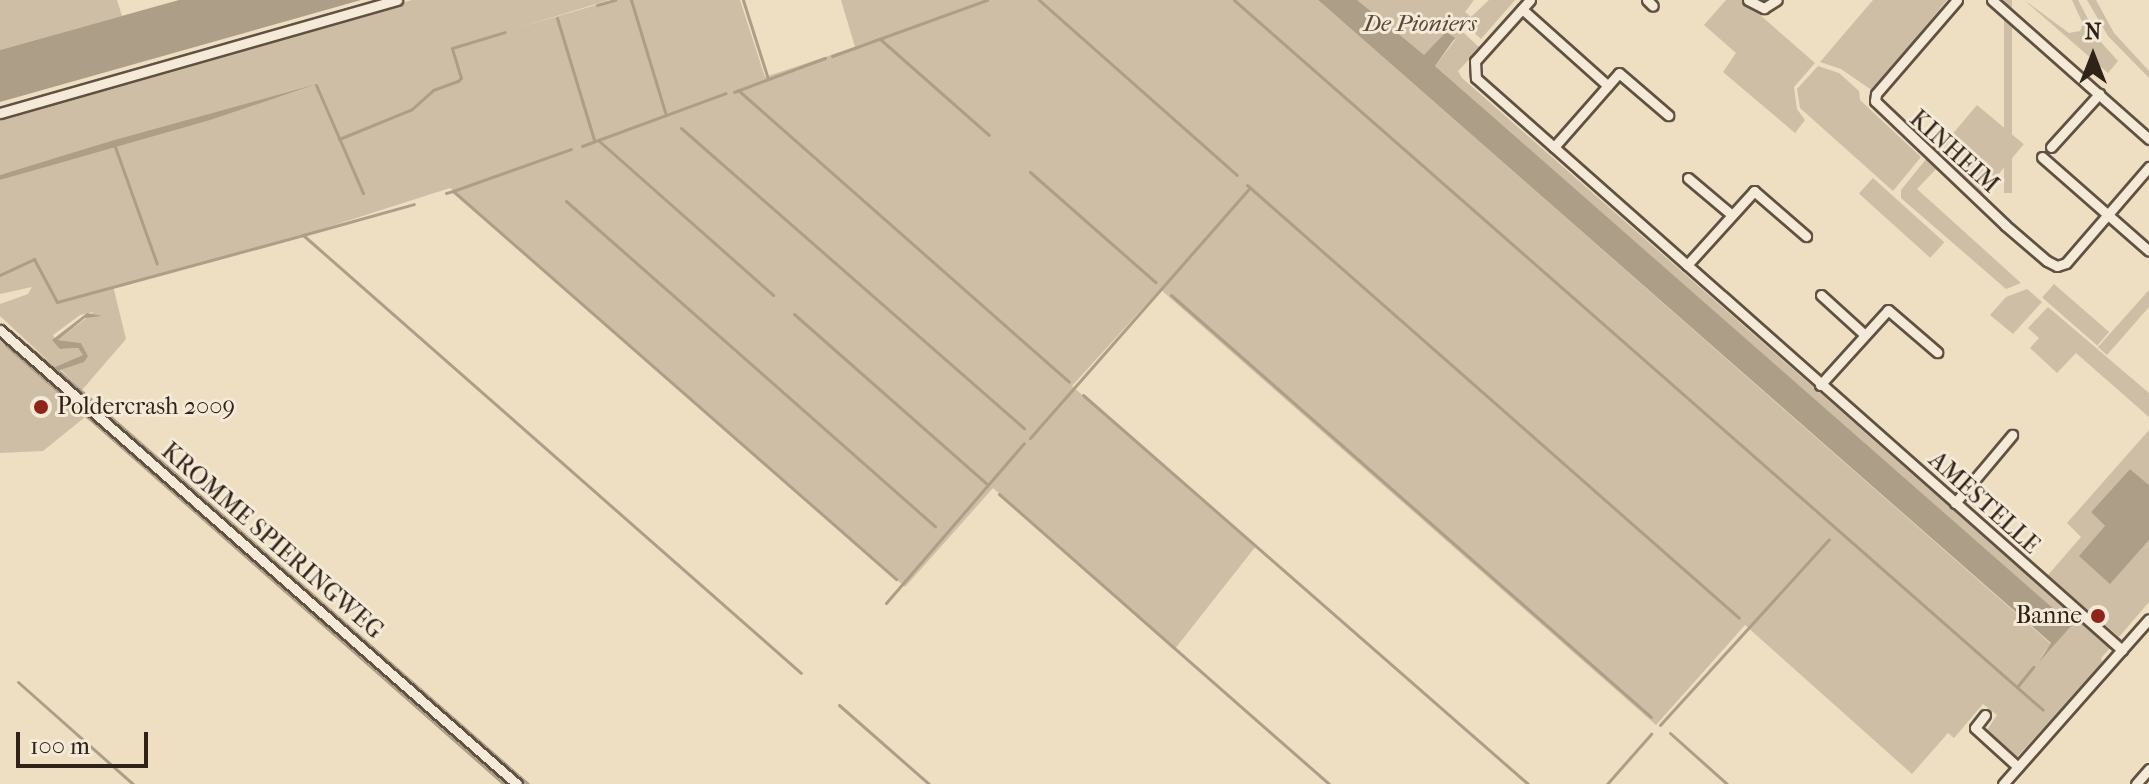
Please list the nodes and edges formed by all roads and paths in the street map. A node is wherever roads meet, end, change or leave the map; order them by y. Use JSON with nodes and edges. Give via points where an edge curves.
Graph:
{"nodes":[{"id":1,"x":397,"y":0,"type":"edge"},
{"id":2,"x":1530,"y":0,"type":"edge"},
{"id":3,"x":1748,"y":0,"type":"edge"},
{"id":4,"x":1777,"y":0,"type":"edge"},
{"id":5,"x":1957,"y":0,"type":"edge"},
{"id":6,"x":1992,"y":0,"type":"edge"},
{"id":7,"x":1522,"y":9,"type":"junction"},
{"id":8,"x":1608,"y":86,"type":"junction"},
{"id":9,"x":2099,"y":94,"type":"junction"},
{"id":10,"x":0,"y":113,"type":"edge"},
{"id":11,"x":1668,"y":115,"type":"dead end"},
{"id":12,"x":2149,"y":139,"type":"edge"},
{"id":13,"x":1554,"y":147,"type":"junction"},
{"id":14,"x":2051,"y":147,"type":"dead end"},
{"id":15,"x":2042,"y":157,"type":"dead end"},
{"id":16,"x":2149,"y":167,"type":"edge"},
{"id":17,"x":1688,"y":178,"type":"dead end"},
{"id":18,"x":1732,"y":215,"type":"junction"},
{"id":19,"x":2108,"y":216,"type":"junction"},
{"id":20,"x":1806,"y":236,"type":"dead end"},
{"id":21,"x":2149,"y":251,"type":"edge"},
{"id":22,"x":1687,"y":265,"type":"junction"},
{"id":23,"x":1821,"y":295,"type":"dead end"},
{"id":24,"x":0,"y":330,"type":"edge"},
{"id":25,"x":1865,"y":335,"type":"junction"},
{"id":26,"x":1937,"y":352,"type":"dead end"},
{"id":27,"x":1820,"y":385,"type":"junction"},
{"id":28,"x":2012,"y":435,"type":"dead end"},
{"id":29,"x":1955,"y":503,"type":"junction"},
{"id":30,"x":2149,"y":620,"type":"edge"},
{"id":31,"x":2122,"y":650,"type":"junction"},
{"id":32,"x":1985,"y":715,"type":"dead end"},
{"id":33,"x":2018,"y":767,"type":"junction"},
{"id":34,"x":2149,"y":769,"type":"edge"},
{"id":35,"x":517,"y":784,"type":"edge"},
{"id":36,"x":2003,"y":784,"type":"edge"},
{"id":37,"x":2136,"y":784,"type":"edge"}],
"edges":[{"from":1,"to":10,"type":"street"},
{"from":2,"to":7,"type":"street"},
{"from":3,"to":4,"type":"street","via":[[1764,8]]},
{"from":5,"to":19,"type":"street","name":"KINHEIM","via":[[1876,94],[1878,109],[2057,266],[2066,263]]},
{"from":6,"to":9,"type":"street"},
{"from":7,"to":8,"type":"street"},
{"from":7,"to":13,"type":"street","name":"AMESTELLE","via":[[1473,69]]},
{"from":8,"to":11,"type":"street","via":[[1619,73]]},
{"from":8,"to":13,"type":"street"},
{"from":9,"to":12,"type":"street"},
{"from":9,"to":14,"type":"street"},
{"from":13,"to":22,"type":"street","name":"AMESTELLE"},
{"from":15,"to":19,"type":"street"},
{"from":16,"to":19,"type":"street","name":"KINHEIM"},
{"from":17,"to":18,"type":"street"},
{"from":18,"to":20,"type":"street","via":[[1754,191]]},
{"from":18,"to":22,"type":"street"},
{"from":19,"to":21,"type":"street"},
{"from":22,"to":27,"type":"street","name":"AMESTELLE"},
{"from":23,"to":25,"type":"street"},
{"from":24,"to":35,"type":"street","name":"KROMME SPIERINGWEG"},
{"from":25,"to":26,"type":"street","via":[[1888,310]]},
{"from":25,"to":27,"type":"street"},
{"from":27,"to":29,"type":"street","name":"AMESTELLE"},
{"from":28,"to":29,"type":"street"},
{"from":29,"to":31,"type":"street","name":"AMESTELLE"},
{"from":30,"to":31,"type":"street"},
{"from":31,"to":33,"type":"street"},
{"from":32,"to":33,"type":"street","via":[[1975,728]]},
{"from":33,"to":36,"type":"street"},
{"from":34,"to":37,"type":"street"}]}
